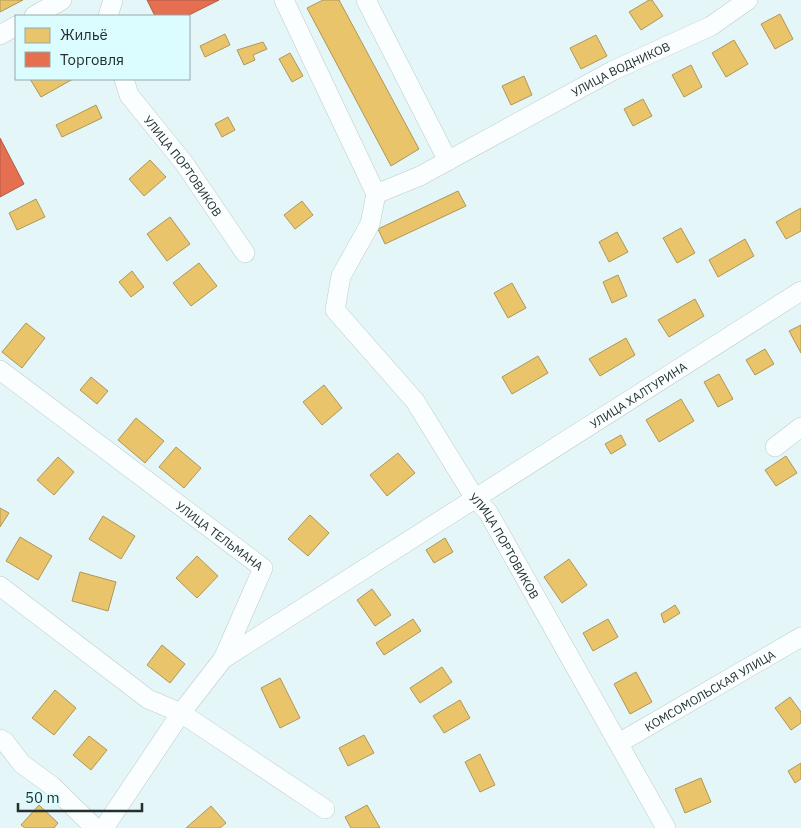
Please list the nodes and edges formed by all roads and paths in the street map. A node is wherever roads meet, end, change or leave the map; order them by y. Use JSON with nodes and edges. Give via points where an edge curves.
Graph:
{"nodes":[{"id":1,"x":62,"y":0,"type":"edge"},
{"id":2,"x":113,"y":0,"type":"edge"},
{"id":3,"x":284,"y":0,"type":"edge"},
{"id":4,"x":366,"y":0,"type":"edge"},
{"id":5,"x":748,"y":0,"type":"edge"},
{"id":6,"x":36,"y":15,"type":"edge"},
{"id":7,"x":108,"y":15,"type":"edge"},
{"id":8,"x":15,"y":27,"type":"edge"},
{"id":9,"x":0,"y":36,"type":"edge"},
{"id":10,"x":124,"y":80,"type":"edge"},
{"id":11,"x":448,"y":161,"type":"junction"},
{"id":12,"x":376,"y":194,"type":"junction"},
{"id":13,"x":245,"y":253,"type":"dead end"},
{"id":14,"x":801,"y":291,"type":"edge"},
{"id":15,"x":0,"y":370,"type":"edge"},
{"id":16,"x":801,"y":427,"type":"edge"},
{"id":17,"x":775,"y":447,"type":"dead end"},
{"id":18,"x":474,"y":497,"type":"junction"},
{"id":19,"x":0,"y":586,"type":"edge"},
{"id":20,"x":801,"y":637,"type":"edge"},
{"id":21,"x":223,"y":659,"type":"junction"},
{"id":22,"x":181,"y":713,"type":"junction"},
{"id":23,"x":0,"y":739,"type":"edge"},
{"id":24,"x":619,"y":743,"type":"junction"},
{"id":25,"x":325,"y":809,"type":"dead end"},
{"id":26,"x":95,"y":828,"type":"edge"},
{"id":27,"x":104,"y":828,"type":"edge"},
{"id":28,"x":666,"y":828,"type":"edge"}],
"edges":[{"from":1,"to":6,"type":"street"},
{"from":2,"to":7,"type":"street"},
{"from":3,"to":12,"type":"street"},
{"from":4,"to":11,"type":"street"},
{"from":5,"to":11,"type":"street","name":"УЛИЦА ВОДНИКОВ","via":[[711,26],[612,71]]},
{"from":8,"to":9,"type":"street"},
{"from":10,"to":13,"type":"street","name":"УЛИЦА ПОРТОВИКОВ","via":[[129,95],[184,163]]},
{"from":11,"to":12,"type":"street","name":"УЛИЦА ВОДНИКОВ"},
{"from":12,"to":18,"type":"street","name":"УЛИЦА ПОРТОВИКОВ","via":[[370,224],[342,276],[335,310],[414,402]]},
{"from":14,"to":18,"type":"street","name":"УЛИЦА ХАЛТУРИНА"},
{"from":15,"to":21,"type":"street","name":"УЛИЦА ТЕЛЬМАНА","via":[[263,568]]},
{"from":16,"to":17,"type":"street"},
{"from":18,"to":21,"type":"street","name":"УЛИЦА ХАЛТУРИНА"},
{"from":18,"to":24,"type":"street","name":"УЛИЦА ПОРТОВИКОВ","via":[[488,512]]},
{"from":19,"to":22,"type":"street","via":[[148,699]]},
{"from":20,"to":24,"type":"street","name":"КОМСОМОЛЬСКАЯ УЛИЦА"},
{"from":21,"to":22,"type":"street","name":"УЛИЦА ТЕЛЬМАНА"},
{"from":22,"to":25,"type":"street"},
{"from":22,"to":27,"type":"street","name":"УЛИЦА ТЕЛЬМАНА"},
{"from":23,"to":26,"type":"street","via":[[22,764],[51,785]]},
{"from":24,"to":28,"type":"street","name":"УЛИЦА ПОРТОВИКОВ"}]}
